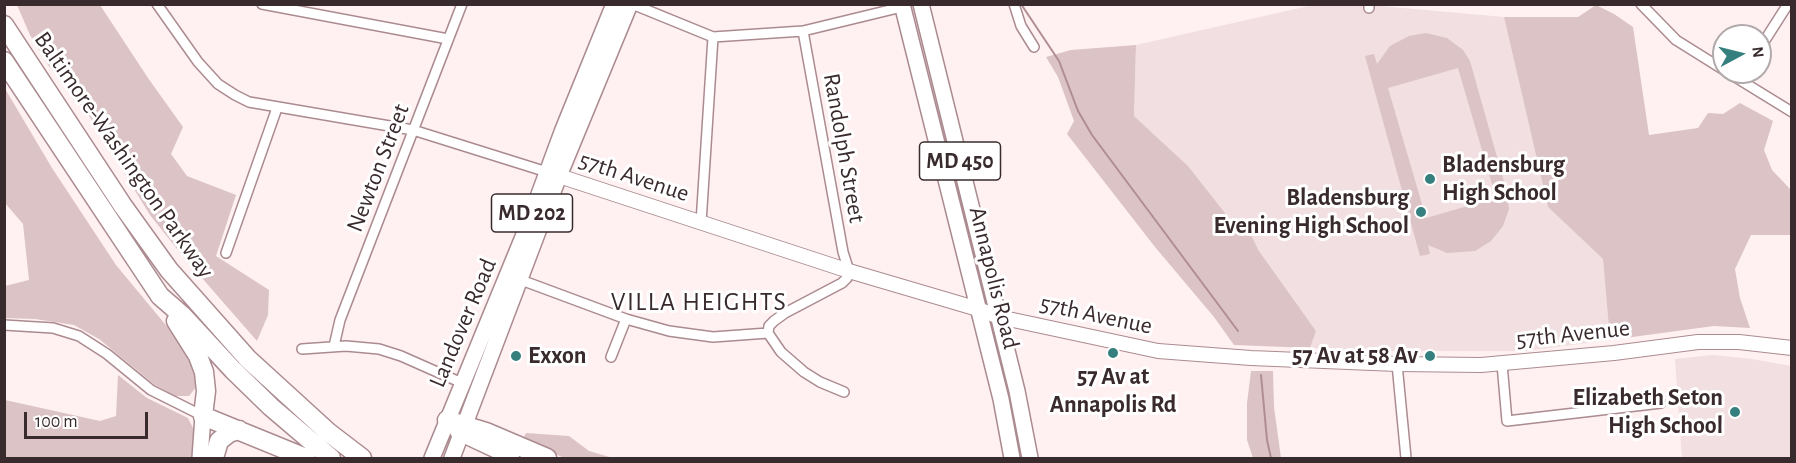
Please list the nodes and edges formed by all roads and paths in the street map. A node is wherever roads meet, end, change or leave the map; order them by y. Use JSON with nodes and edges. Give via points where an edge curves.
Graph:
{"nodes":[{"id":1,"x":157,"y":4,"type":"edge"},
{"id":2,"x":262,"y":4,"type":"edge"},
{"id":3,"x":462,"y":4,"type":"edge"},
{"id":4,"x":614,"y":4,"type":"edge"},
{"id":5,"x":631,"y":4,"type":"edge"},
{"id":6,"x":921,"y":4,"type":"edge"},
{"id":7,"x":1014,"y":4,"type":"edge"},
{"id":8,"x":1641,"y":4,"type":"edge"},
{"id":9,"x":1788,"y":4,"type":"edge"},
{"id":10,"x":902,"y":6,"type":"edge"},
{"id":11,"x":4,"y":25,"type":"edge"},
{"id":12,"x":1772,"y":29,"type":"edge"},
{"id":13,"x":803,"y":31,"type":"junction"},
{"id":14,"x":713,"y":37,"type":"junction"},
{"id":15,"x":448,"y":39,"type":"junction"},
{"id":16,"x":1034,"y":47,"type":"dead end"},
{"id":17,"x":4,"y":61,"type":"edge"},
{"id":18,"x":1712,"y":62,"type":"edge"},
{"id":19,"x":1754,"y":84,"type":"edge"},
{"id":20,"x":278,"y":108,"type":"junction"},
{"id":21,"x":1791,"y":112,"type":"edge"},
{"id":22,"x":413,"y":130,"type":"junction"},
{"id":23,"x":553,"y":174,"type":"junction"},
{"id":24,"x":702,"y":223,"type":"junction"},
{"id":25,"x":226,"y":253,"type":"dead end"},
{"id":26,"x":849,"y":271,"type":"junction"},
{"id":27,"x":521,"y":280,"type":"junction"},
{"id":28,"x":160,"y":296,"type":"junction"},
{"id":29,"x":978,"y":309,"type":"junction"},
{"id":30,"x":999,"y":317,"type":"junction"},
{"id":31,"x":626,"y":319,"type":"junction"},
{"id":32,"x":4,"y":325,"type":"edge"},
{"id":33,"x":768,"y":333,"type":"junction"},
{"id":34,"x":334,"y":346,"type":"junction"},
{"id":35,"x":1791,"y":348,"type":"edge"},
{"id":36,"x":302,"y":349,"type":"dead end"},
{"id":37,"x":611,"y":357,"type":"dead end"},
{"id":38,"x":1397,"y":364,"type":"junction"},
{"id":39,"x":1502,"y":364,"type":"junction"},
{"id":40,"x":462,"y":383,"type":"junction"},
{"id":41,"x":844,"y":392,"type":"dead end"},
{"id":42,"x":1661,"y":403,"type":"dead end"},
{"id":43,"x":203,"y":416,"type":"junction"},
{"id":44,"x":458,"y":426,"type":"junction"},
{"id":45,"x":239,"y":430,"type":"junction"},
{"id":46,"x":200,"y":459,"type":"edge"},
{"id":47,"x":213,"y":459,"type":"edge"},
{"id":48,"x":306,"y":459,"type":"edge"},
{"id":49,"x":331,"y":459,"type":"edge"},
{"id":50,"x":362,"y":459,"type":"edge"},
{"id":51,"x":432,"y":459,"type":"edge"},
{"id":52,"x":452,"y":459,"type":"edge"},
{"id":53,"x":517,"y":459,"type":"edge"},
{"id":54,"x":547,"y":459,"type":"edge"},
{"id":55,"x":1012,"y":459,"type":"edge"},
{"id":56,"x":1030,"y":459,"type":"edge"},
{"id":57,"x":1406,"y":459,"type":"edge"}],
"edges":[{"from":1,"to":20,"type":"street","name":"57th Avenue","via":[[218,84],[249,102]]},
{"from":2,"to":15,"type":"street"},
{"from":3,"to":15,"type":"street","name":"Newton Street"},
{"from":4,"to":23,"type":"main road","name":"Landover Road","number":"MD 202"},
{"from":5,"to":14,"type":"street"},
{"from":5,"to":23,"type":"main road","name":"Landover Road","number":"MD 202"},
{"from":6,"to":30,"type":"main road","name":"Annapolis Road","number":"MD 450"},
{"from":7,"to":16,"type":"street"},
{"from":8,"to":18,"type":"street","via":[[1676,40]]},
{"from":9,"to":12,"type":"street"},
{"from":10,"to":13,"type":"street"},
{"from":10,"to":29,"type":"main road","name":"Annapolis Road","number":"MD 450"},
{"from":11,"to":50,"type":"highway","name":"Baltimore-Washington Parkway","via":[[169,270],[248,359]]},
{"from":13,"to":14,"type":"street"},
{"from":13,"to":26,"type":"street","name":"Randolph Street"},
{"from":14,"to":24,"type":"street"},
{"from":15,"to":22,"type":"street","name":"Newton Street"},
{"from":17,"to":28,"type":"highway","name":"Baltimore-Washington Parkway"},
{"from":19,"to":21,"type":"street"},
{"from":20,"to":22,"type":"street","name":"57th Avenue"},
{"from":20,"to":25,"type":"street"},
{"from":22,"to":23,"type":"street","name":"57th Avenue"},
{"from":22,"to":34,"type":"street","name":"Newton Street","via":[[340,320]]},
{"from":23,"to":24,"type":"street","name":"57th Avenue"},
{"from":23,"to":27,"type":"main road","name":"Landover Road","number":"MD 202"},
{"from":23,"to":40,"type":"main road","name":"Landover Road","number":"MD 202"},
{"from":24,"to":26,"type":"street","name":"57th Avenue"},
{"from":26,"to":29,"type":"street","name":"57th Avenue"},
{"from":26,"to":33,"type":"street","via":[[842,283],[774,321]]},
{"from":27,"to":31,"type":"street"},
{"from":27,"to":44,"type":"main road","name":"Landover Road","number":"MD 202"},
{"from":28,"to":43,"type":"highway","via":[[204,372]]},
{"from":28,"to":49,"type":"highway","name":"Baltimore-Washington Parkway","via":[[271,407]]},
{"from":29,"to":30,"type":"street","name":"57th Avenue"},
{"from":29,"to":55,"type":"main road","name":"Annapolis Road","number":"MD 450"},
{"from":30,"to":38,"type":"street","name":"57th Avenue","via":[[1178,354]]},
{"from":30,"to":56,"type":"main road","name":"Annapolis Road","number":"MD 450"},
{"from":31,"to":33,"type":"street","via":[[713,337]]},
{"from":31,"to":37,"type":"street"},
{"from":32,"to":43,"type":"street","via":[[53,328],[79,336],[151,390]]},
{"from":33,"to":41,"type":"street","via":[[781,352],[804,372]]},
{"from":34,"to":36,"type":"street"},
{"from":34,"to":40,"type":"street","via":[[401,356]]},
{"from":35,"to":39,"type":"street","name":"57th Avenue","via":[[1698,342]]},
{"from":38,"to":39,"type":"street","name":"57th Avenue"},
{"from":38,"to":57,"type":"street"},
{"from":39,"to":42,"type":"street","via":[[1507,422]]},
{"from":40,"to":44,"type":"main road","name":"Landover Road","number":"MD 202"},
{"from":43,"to":45,"type":"highway"},
{"from":43,"to":46,"type":"main road"},
{"from":43,"to":47,"type":"main road","via":[[212,429]]},
{"from":44,"to":51,"type":"main road","name":"Landover Road","number":"MD 202"},
{"from":44,"to":52,"type":"main road","name":"Landover Road","number":"MD 202"},
{"from":44,"to":53,"type":"highway"},
{"from":44,"to":54,"type":"highway"},
{"from":45,"to":47,"type":"highway","via":[[219,441]]},
{"from":45,"to":48,"type":"highway"}]}
